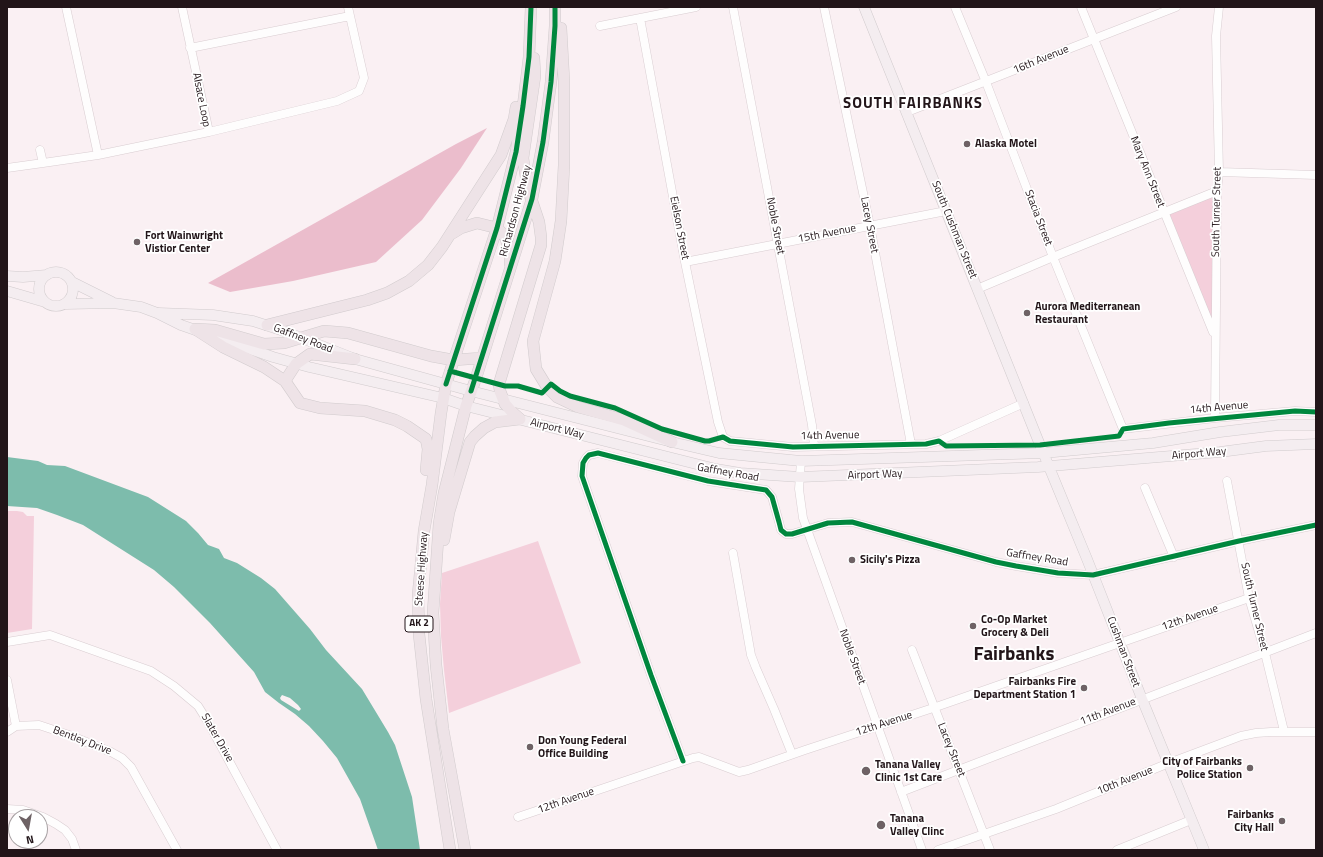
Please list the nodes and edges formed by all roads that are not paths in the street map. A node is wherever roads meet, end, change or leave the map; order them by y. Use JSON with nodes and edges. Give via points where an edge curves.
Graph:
{"nodes":[{"id":1,"x":66,"y":7,"type":"edge"},
{"id":2,"x":182,"y":7,"type":"edge"},
{"id":3,"x":348,"y":7,"type":"edge"},
{"id":4,"x":555,"y":7,"type":"edge"},
{"id":5,"x":560,"y":7,"type":"edge"},
{"id":6,"x":696,"y":7,"type":"edge"},
{"id":7,"x":733,"y":7,"type":"edge"},
{"id":8,"x":824,"y":7,"type":"edge"},
{"id":9,"x":864,"y":7,"type":"edge"},
{"id":10,"x":955,"y":7,"type":"edge"},
{"id":11,"x":1080,"y":7,"type":"edge"},
{"id":12,"x":1176,"y":7,"type":"edge"},
{"id":13,"x":1219,"y":7,"type":"edge"},
{"id":14,"x":529,"y":9,"type":"edge"},
{"id":15,"x":350,"y":16,"type":"junction"},
{"id":16,"x":640,"y":18,"type":"junction"},
{"id":17,"x":600,"y":26,"type":"dead end"},
{"id":18,"x":1094,"y":39,"type":"junction"},
{"id":19,"x":190,"y":48,"type":"junction"},
{"id":20,"x":986,"y":82,"type":"junction"},
{"id":21,"x":907,"y":112,"type":"junction"},
{"id":22,"x":209,"y":132,"type":"junction"},
{"id":23,"x":40,"y":150,"type":"dead end"},
{"id":24,"x":98,"y":155,"type":"junction"},
{"id":25,"x":43,"y":163,"type":"junction"},
{"id":26,"x":7,"y":168,"type":"edge"},
{"id":27,"x":1219,"y":172,"type":"junction"},
{"id":28,"x":1316,"y":175,"type":"edge"},
{"id":29,"x":1217,"y":191,"type":"junction"},
{"id":30,"x":532,"y":199,"type":"junction"},
{"id":31,"x":946,"y":210,"type":"junction"},
{"id":32,"x":1164,"y":213,"type":"junction"},
{"id":33,"x":870,"y":226,"type":"junction"},
{"id":34,"x":497,"y":228,"type":"junction"},
{"id":35,"x":451,"y":233,"type":"junction"},
{"id":36,"x":778,"y":244,"type":"junction"},
{"id":37,"x":1052,"y":257,"type":"junction"},
{"id":38,"x":685,"y":262,"type":"junction"},
{"id":39,"x":509,"y":273,"type":"junction"},
{"id":40,"x":47,"y":275,"type":"junction"},
{"id":41,"x":7,"y":276,"type":"edge"},
{"id":42,"x":72,"y":282,"type":"junction"},
{"id":43,"x":977,"y":289,"type":"junction"},
{"id":44,"x":7,"y":291,"type":"edge"},
{"id":45,"x":45,"y":302,"type":"junction"},
{"id":46,"x":114,"y":303,"type":"junction"},
{"id":47,"x":66,"y":304,"type":"junction"},
{"id":48,"x":157,"y":313,"type":"junction"},
{"id":49,"x":267,"y":325,"type":"junction"},
{"id":50,"x":195,"y":329,"type":"junction"},
{"id":51,"x":1215,"y":336,"type":"junction"},
{"id":52,"x":300,"y":338,"type":"junction"},
{"id":53,"x":482,"y":358,"type":"junction"},
{"id":54,"x":355,"y":359,"type":"junction"},
{"id":55,"x":453,"y":360,"type":"junction"},
{"id":56,"x":296,"y":364,"type":"junction"},
{"id":57,"x":286,"y":381,"type":"junction"},
{"id":58,"x":446,"y":384,"type":"junction"},
{"id":59,"x":471,"y":391,"type":"junction"},
{"id":60,"x":443,"y":398,"type":"junction"},
{"id":61,"x":503,"y":398,"type":"junction"},
{"id":62,"x":1024,"y":403,"type":"junction"},
{"id":63,"x":466,"y":406,"type":"junction"},
{"id":64,"x":1316,"y":412,"type":"edge"},
{"id":65,"x":1215,"y":418,"type":"junction"},
{"id":66,"x":520,"y":419,"type":"junction"},
{"id":67,"x":1316,"y":425,"type":"edge"},
{"id":68,"x":1124,"y":429,"type":"joint"},
{"id":69,"x":724,"y":436,"type":"joint"},
{"id":70,"x":672,"y":442,"type":"junction"},
{"id":71,"x":911,"y":444,"type":"junction"},
{"id":72,"x":1316,"y":444,"type":"edge"},
{"id":73,"x":814,"y":446,"type":"junction"},
{"id":74,"x":1043,"y":453,"type":"junction"},
{"id":75,"x":801,"y":461,"type":"junction"},
{"id":76,"x":1049,"y":466,"type":"junction"},
{"id":77,"x":800,"y":477,"type":"junction"},
{"id":78,"x":1227,"y":481,"type":"dead end"},
{"id":79,"x":1146,"y":488,"type":"dead end"},
{"id":80,"x":1316,"y":525,"type":"edge"},
{"id":81,"x":807,"y":529,"type":"junction"},
{"id":82,"x":1239,"y":541,"type":"junction"},
{"id":83,"x":733,"y":553,"type":"dead end"},
{"id":84,"x":1174,"y":557,"type":"junction"},
{"id":85,"x":1093,"y":575,"type":"junction"},
{"id":86,"x":434,"y":588,"type":"junction"},
{"id":87,"x":418,"y":595,"type":"junction"},
{"id":88,"x":1249,"y":598,"type":"junction"},
{"id":89,"x":1316,"y":633,"type":"edge"},
{"id":90,"x":7,"y":642,"type":"edge"},
{"id":91,"x":1120,"y":642,"type":"junction"},
{"id":92,"x":912,"y":650,"type":"dead end"},
{"id":93,"x":1265,"y":653,"type":"junction"},
{"id":94,"x":7,"y":680,"type":"edge"},
{"id":95,"x":1142,"y":700,"type":"junction"},
{"id":96,"x":934,"y":708,"type":"junction"},
{"id":97,"x":16,"y":726,"type":"junction"},
{"id":98,"x":876,"y":726,"type":"junction"},
{"id":99,"x":7,"y":732,"type":"edge"},
{"id":100,"x":1284,"y":732,"type":"junction"},
{"id":101,"x":1316,"y":732,"type":"edge"},
{"id":102,"x":792,"y":754,"type":"junction"},
{"id":103,"x":683,"y":761,"type":"junction"},
{"id":104,"x":1169,"y":763,"type":"junction"},
{"id":105,"x":959,"y":770,"type":"junction"},
{"id":106,"x":901,"y":792,"type":"junction"},
{"id":107,"x":7,"y":809,"type":"edge"},
{"id":108,"x":518,"y":817,"type":"dead end"},
{"id":109,"x":1191,"y":820,"type":"junction"},
{"id":110,"x":984,"y":834,"type":"junction"},
{"id":111,"x":76,"y":850,"type":"edge"},
{"id":112,"x":177,"y":850,"type":"edge"},
{"id":113,"x":277,"y":850,"type":"edge"},
{"id":114,"x":450,"y":850,"type":"edge"},
{"id":115,"x":465,"y":850,"type":"edge"},
{"id":116,"x":922,"y":850,"type":"edge"},
{"id":117,"x":938,"y":850,"type":"edge"},
{"id":118,"x":990,"y":850,"type":"edge"},
{"id":119,"x":1117,"y":850,"type":"edge"},
{"id":120,"x":1204,"y":850,"type":"edge"}],
"edges":[{"from":1,"to":24,"type":"street"},
{"from":2,"to":19,"type":"street","name":"Alsace Loop"},
{"from":3,"to":15,"type":"street"},
{"from":4,"to":30,"type":"highway","name":"Richardson Highway","number":"AK 2","via":[[551,82]]},
{"from":5,"to":70,"type":"highway","via":[[564,82],[561,221],[555,261],[533,341],[536,369],[547,388],[557,397],[578,407],[624,420]]},
{"from":6,"to":16,"type":"street"},
{"from":7,"to":36,"type":"street","name":"Noble Street"},
{"from":8,"to":33,"type":"street","name":"Lacey Street"},
{"from":9,"to":21,"type":"main road","name":"South Cushman Street"},
{"from":10,"to":20,"type":"street","name":"Stacia Street"},
{"from":11,"to":18,"type":"street","name":"Mary Ann Street"},
{"from":12,"to":18,"type":"street","name":"16th Avenue"},
{"from":13,"to":27,"type":"street","name":"South Turner Street","via":[[1216,36]]},
{"from":14,"to":30,"type":"highway","via":[[535,76],[523,158]]},
{"from":14,"to":34,"type":"highway","name":"Richardson Highway","number":"AK 2","via":[[529,56],[521,122]]},
{"from":14,"to":35,"type":"highway","via":[[522,77],[514,119],[501,155]]},
{"from":15,"to":19,"type":"street"},
{"from":15,"to":22,"type":"street","via":[[364,78],[359,91],[337,101]]},
{"from":16,"to":17,"type":"street"},
{"from":16,"to":38,"type":"street","name":"Eielson Street"},
{"from":18,"to":20,"type":"street","name":"16th Avenue"},
{"from":18,"to":32,"type":"street","name":"Mary Ann Street"},
{"from":19,"to":22,"type":"street","name":"Alsace Loop"},
{"from":20,"to":21,"type":"street","name":"16th Avenue"},
{"from":20,"to":37,"type":"street","name":"Stacia Street"},
{"from":21,"to":31,"type":"main road","name":"South Cushman Street"},
{"from":22,"to":24,"type":"street","name":"Alsace Loop"},
{"from":23,"to":25,"type":"street"},
{"from":24,"to":25,"type":"street","name":"Alsace Loop"},
{"from":25,"to":26,"type":"street","name":"Alsace Loop"},
{"from":27,"to":28,"type":"street"},
{"from":27,"to":29,"type":"street","name":"South Turner Street"},
{"from":29,"to":32,"type":"street"},
{"from":29,"to":51,"type":"street","name":"South Turner Street"},
{"from":30,"to":39,"type":"highway","name":"Richardson Highway","number":"AK 2"},
{"from":30,"to":61,"type":"highway","via":[[539,222],[541,245],[499,384]]},
{"from":31,"to":33,"type":"street","name":"15th Avenue"},
{"from":31,"to":43,"type":"main road","name":"South Cushman Street"},
{"from":32,"to":37,"type":"street"},
{"from":32,"to":51,"type":"street","name":"Mary Ann Street"},
{"from":33,"to":36,"type":"street","name":"15th Avenue"},
{"from":33,"to":71,"type":"street","name":"Lacey Street"},
{"from":34,"to":35,"type":"highway","via":[[478,223]]},
{"from":34,"to":39,"type":"highway","via":[[503,234],[508,247]]},
{"from":34,"to":55,"type":"highway","name":"Richardson Highway","number":"AK 2"},
{"from":35,"to":49,"type":"highway","via":[[428,265],[409,282],[367,300]]},
{"from":36,"to":38,"type":"street","name":"15th Avenue"},
{"from":36,"to":73,"type":"street","name":"Noble Street"},
{"from":37,"to":43,"type":"street"},
{"from":37,"to":68,"type":"street","name":"Stacia Street"},
{"from":38,"to":69,"type":"street","name":"Eielson Street","via":[[718,422]]},
{"from":39,"to":53,"type":"highway","name":"Richardson Highway","number":"AK 2"},
{"from":40,"to":41,"type":"main road"},
{"from":40,"to":42,"type":"main road","via":[[61,272]]},
{"from":40,"to":45,"type":"main road","via":[[39,288]]},
{"from":42,"to":46,"type":"main road","name":"Gaffney Road"},
{"from":42,"to":47,"type":"main road","via":[[74,290]]},
{"from":43,"to":62,"type":"main road","name":"South Cushman Street"},
{"from":44,"to":45,"type":"main road"},
{"from":45,"to":47,"type":"main road","via":[[52,306]]},
{"from":46,"to":47,"type":"main road","name":"Gaffney Road"},
{"from":46,"to":48,"type":"main road","name":"Gaffney Road","via":[[141,307]]},
{"from":48,"to":49,"type":"main road","name":"Gaffney Road","via":[[213,315]]},
{"from":48,"to":50,"type":"main road","name":"Gaffney Road","via":[[180,325]]},
{"from":49,"to":52,"type":"main road","name":"Gaffney Road"},
{"from":50,"to":52,"type":"highway","via":[[215,330],[264,344],[284,343]]},
{"from":50,"to":56,"type":"main road","name":"Gaffney Road"},
{"from":50,"to":57,"type":"highway"},
{"from":51,"to":65,"type":"street","name":"South Turner Street"},
{"from":52,"to":54,"type":"main road","name":"Gaffney Road"},
{"from":52,"to":55,"type":"highway","via":[[324,331],[348,334]]},
{"from":53,"to":55,"type":"highway"},
{"from":53,"to":59,"type":"highway","name":"Richardson Highway","number":"AK 2"},
{"from":54,"to":56,"type":"highway","via":[[310,354]]},
{"from":54,"to":58,"type":"main road","name":"Gaffney Road"},
{"from":55,"to":58,"type":"highway","name":"Richardson Highway","number":"AK 2"},
{"from":56,"to":57,"type":"highway"},
{"from":56,"to":60,"type":"main road","name":"Gaffney Road"},
{"from":57,"to":87,"type":"highway","via":[[300,403],[320,408],[366,411],[395,420],[426,439],[428,449],[418,536]]},
{"from":58,"to":59,"type":"main road","name":"Airport Way"},
{"from":58,"to":60,"type":"highway","name":"Steese Highway","number":"AK 2"},
{"from":59,"to":61,"type":"main road","name":"Airport Way"},
{"from":59,"to":63,"type":"highway","name":"Steese Highway","number":"AK 2"},
{"from":60,"to":63,"type":"main road","name":"Airport Way"},
{"from":60,"to":87,"type":"highway","name":"Steese Highway","number":"AK 2","via":[[424,531]]},
{"from":61,"to":66,"type":"highway","via":[[508,408]]},
{"from":61,"to":70,"type":"main road","name":"Airport Way"},
{"from":62,"to":71,"type":"street","name":"14th Avenue","via":[[939,441]]},
{"from":62,"to":74,"type":"main road","name":"South Cushman Street"},
{"from":63,"to":66,"type":"main road","name":"Airport Way"},
{"from":63,"to":86,"type":"highway","name":"Steese Highway","number":"AK 2","via":[[444,493]]},
{"from":64,"to":65,"type":"street","name":"14th Avenue"},
{"from":65,"to":68,"type":"street","name":"14th Avenue"},
{"from":66,"to":77,"type":"main road","name":"Airport Way","via":[[716,469]]},
{"from":66,"to":86,"type":"highway","via":[[495,422],[484,428],[470,442],[449,512]]},
{"from":67,"to":74,"type":"main road","name":"Airport Way","via":[[1279,425],[1153,443]]},
{"from":69,"to":73,"type":"street","name":"14th Avenue","via":[[730,441],[746,443]]},
{"from":70,"to":75,"type":"main road","name":"Airport Way","via":[[719,453]]},
{"from":71,"to":73,"type":"street","name":"14th Avenue"},
{"from":72,"to":76,"type":"main road","name":"Airport Way","via":[[1266,446]]},
{"from":74,"to":75,"type":"main road","name":"Airport Way"},
{"from":74,"to":76,"type":"main road","name":"Cushman Street"},
{"from":75,"to":77,"type":"street","name":"Noble Street"},
{"from":76,"to":77,"type":"main road","name":"Airport Way"},
{"from":76,"to":85,"type":"main road","name":"Cushman Street"},
{"from":77,"to":81,"type":"street","name":"Noble Street","via":[[800,506]]},
{"from":78,"to":82,"type":"street","name":"South Turner Street"},
{"from":79,"to":84,"type":"street"},
{"from":80,"to":82,"type":"street","name":"Gaffney Road"},
{"from":81,"to":85,"type":"street","name":"Gaffney Road","via":[[828,523],[852,522],[1016,566],[1058,573]]},
{"from":81,"to":98,"type":"street","name":"Noble Street"},
{"from":81,"to":103,"type":"street","name":"Gaffney Road","via":[[792,534],[786,534],[781,530],[772,497],[766,490],[708,481],[598,453],[589,455],[583,463],[582,476]]},
{"from":82,"to":84,"type":"street","name":"Gaffney Road"},
{"from":82,"to":88,"type":"street","name":"South Turner Street"},
{"from":83,"to":102,"type":"street","via":[[752,655]]},
{"from":84,"to":85,"type":"street","name":"Gaffney Road"},
{"from":85,"to":91,"type":"main road","name":"Cushman Street"},
{"from":86,"to":115,"type":"highway","name":"Steese Highway","number":"AK 2","via":[[438,690]]},
{"from":87,"to":114,"type":"highway","name":"Steese Highway","number":"AK 2","via":[[426,699]]},
{"from":88,"to":91,"type":"street","name":"12th Avenue"},
{"from":88,"to":93,"type":"street","name":"South Turner Street"},
{"from":89,"to":93,"type":"street","name":"11th Avenue"},
{"from":90,"to":113,"type":"street","name":"Slater Drive","via":[[50,635],[151,671],[174,686],[198,706]]},
{"from":91,"to":95,"type":"main road","name":"Cushman Street"},
{"from":91,"to":96,"type":"street","name":"12th Avenue"},
{"from":92,"to":96,"type":"street","name":"Lacey Street"},
{"from":93,"to":95,"type":"street","name":"11th Avenue"},
{"from":93,"to":100,"type":"street","name":"South Turner Street"},
{"from":94,"to":97,"type":"street"},
{"from":95,"to":104,"type":"main road","name":"Cushman Street"},
{"from":95,"to":105,"type":"street","name":"11th Avenue"},
{"from":96,"to":98,"type":"street","name":"12th Avenue"},
{"from":96,"to":105,"type":"street","name":"Lacey Street"},
{"from":97,"to":99,"type":"street"},
{"from":97,"to":112,"type":"street","name":"Bentley Drive","via":[[39,725],[122,758],[131,768]]},
{"from":98,"to":102,"type":"street","name":"12th Avenue"},
{"from":98,"to":106,"type":"street","name":"Noble Street"},
{"from":100,"to":101,"type":"street","name":"10th Avenue"},
{"from":100,"to":104,"type":"street","name":"10th Avenue","via":[[1240,736]]},
{"from":102,"to":103,"type":"street","name":"12th Avenue","via":[[739,772],[699,757]]},
{"from":103,"to":108,"type":"street","name":"12th Avenue"},
{"from":104,"to":109,"type":"main road","name":"Cushman Street"},
{"from":104,"to":110,"type":"street","name":"10th Avenue","via":[[1056,809]]},
{"from":105,"to":106,"type":"street","name":"11th Avenue"},
{"from":105,"to":110,"type":"street","name":"Lacey Street"},
{"from":106,"to":116,"type":"street","name":"Noble Street"},
{"from":107,"to":111,"type":"street","via":[[23,810],[56,824],[72,839]]},
{"from":109,"to":119,"type":"street"},
{"from":109,"to":120,"type":"main road","name":"Cushman Street"},
{"from":110,"to":117,"type":"street","name":"10th Avenue"},
{"from":110,"to":118,"type":"street","name":"Lacey Street"}]}
